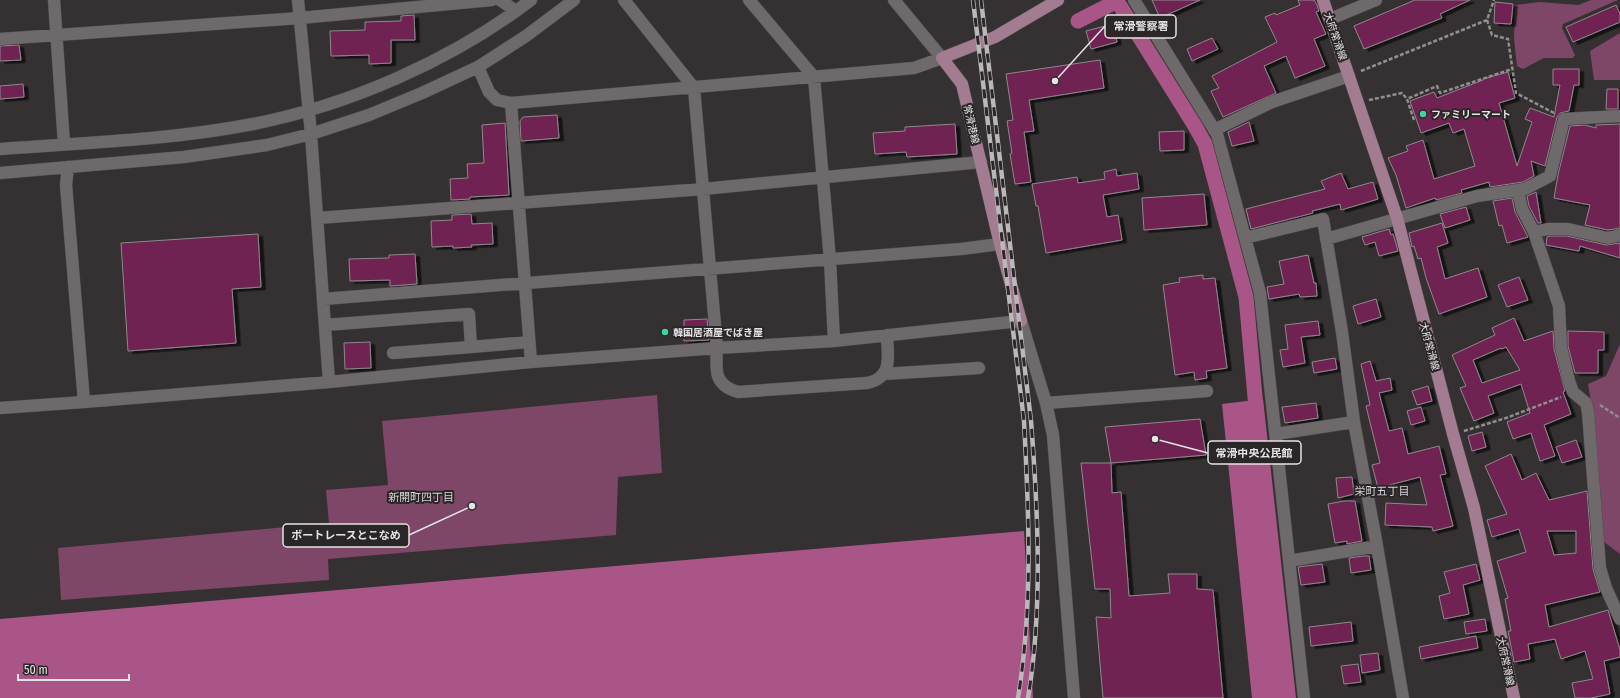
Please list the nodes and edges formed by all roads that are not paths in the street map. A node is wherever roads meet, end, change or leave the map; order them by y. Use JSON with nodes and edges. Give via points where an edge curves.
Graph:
{"nodes":[{"id":1,"x":54,"y":0,"type":"edge"},
{"id":2,"x":298,"y":0,"type":"edge"},
{"id":3,"x":492,"y":0,"type":"edge"},
{"id":4,"x":500,"y":0,"type":"edge"},
{"id":5,"x":530,"y":0,"type":"edge"},
{"id":6,"x":574,"y":0,"type":"edge"},
{"id":7,"x":624,"y":0,"type":"edge"},
{"id":8,"x":749,"y":0,"type":"edge"},
{"id":9,"x":894,"y":0,"type":"edge"},
{"id":10,"x":1058,"y":0,"type":"edge"},
{"id":11,"x":1134,"y":0,"type":"edge"},
{"id":12,"x":1376,"y":0,"type":"edge"},
{"id":13,"x":1326,"y":1,"type":"edge"},
{"id":14,"x":516,"y":11,"type":"junction"},
{"id":15,"x":300,"y":18,"type":"junction"},
{"id":16,"x":1330,"y":19,"type":"junction"},
{"id":17,"x":58,"y":34,"type":"junction"},
{"id":18,"x":0,"y":39,"type":"edge"},
{"id":19,"x":942,"y":58,"type":"junction"},
{"id":20,"x":478,"y":67,"type":"junction"},
{"id":21,"x":1349,"y":76,"type":"junction"},
{"id":22,"x":814,"y":77,"type":"junction"},
{"id":23,"x":694,"y":88,"type":"junction"},
{"id":24,"x":511,"y":103,"type":"junction"},
{"id":25,"x":309,"y":110,"type":"junction"},
{"id":26,"x":1620,"y":116,"type":"edge"},
{"id":27,"x":1214,"y":130,"type":"junction"},
{"id":28,"x":311,"y":134,"type":"junction"},
{"id":29,"x":64,"y":144,"type":"junction"},
{"id":30,"x":0,"y":149,"type":"edge"},
{"id":31,"x":981,"y":162,"type":"junction"},
{"id":32,"x":68,"y":167,"type":"junction"},
{"id":33,"x":0,"y":173,"type":"edge"},
{"id":34,"x":823,"y":177,"type":"junction"},
{"id":35,"x":703,"y":189,"type":"junction"},
{"id":36,"x":1518,"y":191,"type":"junction"},
{"id":37,"x":519,"y":203,"type":"junction"},
{"id":38,"x":318,"y":218,"type":"junction"},
{"id":39,"x":1397,"y":218,"type":"junction"},
{"id":40,"x":1534,"y":232,"type":"junction"},
{"id":41,"x":1620,"y":235,"type":"edge"},
{"id":42,"x":1245,"y":238,"type":"junction"},
{"id":43,"x":1326,"y":239,"type":"junction"},
{"id":44,"x":1000,"y":244,"type":"junction"},
{"id":45,"x":830,"y":260,"type":"junction"},
{"id":46,"x":710,"y":268,"type":"junction"},
{"id":47,"x":525,"y":283,"type":"junction"},
{"id":48,"x":323,"y":299,"type":"junction"},
{"id":49,"x":1021,"y":321,"type":"junction"},
{"id":50,"x":325,"y":325,"type":"junction"},
{"id":51,"x":887,"y":335,"type":"junction"},
{"id":52,"x":834,"y":341,"type":"junction"},
{"id":53,"x":529,"y":342,"type":"junction"},
{"id":54,"x":471,"y":347,"type":"junction"},
{"id":55,"x":717,"y":348,"type":"junction"},
{"id":56,"x":393,"y":352,"type":"dead end"},
{"id":57,"x":531,"y":362,"type":"junction"},
{"id":58,"x":979,"y":368,"type":"dead end"},
{"id":59,"x":883,"y":374,"type":"junction"},
{"id":60,"x":328,"y":382,"type":"junction"},
{"id":61,"x":1207,"y":391,"type":"dead end"},
{"id":62,"x":84,"y":402,"type":"junction"},
{"id":63,"x":1046,"y":403,"type":"junction"},
{"id":64,"x":0,"y":408,"type":"edge"},
{"id":65,"x":1354,"y":422,"type":"junction"},
{"id":66,"x":1276,"y":434,"type":"junction"},
{"id":67,"x":1377,"y":546,"type":"junction"},
{"id":68,"x":1290,"y":561,"type":"junction"},
{"id":69,"x":1620,"y":620,"type":"edge"},
{"id":70,"x":1074,"y":698,"type":"edge"},
{"id":71,"x":1304,"y":698,"type":"edge"},
{"id":72,"x":1403,"y":698,"type":"edge"},
{"id":73,"x":1514,"y":698,"type":"edge"}],
"edges":[{"from":1,"to":17,"type":"street"},
{"from":2,"to":15,"type":"street"},
{"from":3,"to":15,"type":"street"},
{"from":4,"to":14,"type":"street"},
{"from":5,"to":14,"type":"street"},
{"from":6,"to":20,"type":"street","via":[[526,36]]},
{"from":7,"to":23,"type":"street"},
{"from":8,"to":22,"type":"street"},
{"from":9,"to":19,"type":"street"},
{"from":10,"to":19,"type":"main road","via":[[995,37]]},
{"from":11,"to":27,"type":"street"},
{"from":12,"to":16,"type":"street"},
{"from":13,"to":16,"type":"main road","name":"大府常滑線"},
{"from":14,"to":25,"type":"street","via":[[465,44],[404,75]]},
{"from":15,"to":17,"type":"street"},
{"from":15,"to":25,"type":"street"},
{"from":16,"to":21,"type":"main road","name":"大府常滑線"},
{"from":17,"to":18,"type":"street"},
{"from":17,"to":29,"type":"street"},
{"from":19,"to":22,"type":"street","via":[[914,68]]},
{"from":19,"to":31,"type":"main road","name":"常滑港線","via":[[962,84]]},
{"from":20,"to":24,"type":"street","via":[[489,92],[497,100]]},
{"from":20,"to":28,"type":"street","via":[[369,115]]},
{"from":21,"to":27,"type":"street","via":[[1272,102]]},
{"from":21,"to":39,"type":"main road","name":"大府常滑線"},
{"from":22,"to":23,"type":"street"},
{"from":22,"to":34,"type":"street"},
{"from":23,"to":24,"type":"street"},
{"from":23,"to":35,"type":"street"},
{"from":24,"to":37,"type":"street"},
{"from":25,"to":28,"type":"street"},
{"from":25,"to":29,"type":"street","via":[[254,124],[210,131]]},
{"from":26,"to":36,"type":"street","via":[[1564,119],[1550,176]]},
{"from":27,"to":42,"type":"street"},
{"from":28,"to":32,"type":"street","via":[[268,145],[184,157]]},
{"from":28,"to":38,"type":"street"},
{"from":29,"to":30,"type":"street"},
{"from":31,"to":34,"type":"street"},
{"from":31,"to":44,"type":"main road","name":"常滑港線"},
{"from":32,"to":33,"type":"street"},
{"from":32,"to":62,"type":"street","via":[[66,186]]},
{"from":34,"to":35,"type":"street"},
{"from":34,"to":45,"type":"street"},
{"from":35,"to":37,"type":"street"},
{"from":35,"to":46,"type":"street"},
{"from":36,"to":39,"type":"street","via":[[1477,196]]},
{"from":36,"to":40,"type":"street","via":[[1522,209]]},
{"from":37,"to":38,"type":"street"},
{"from":37,"to":47,"type":"street"},
{"from":38,"to":48,"type":"street"},
{"from":39,"to":43,"type":"street"},
{"from":39,"to":73,"type":"main road","name":"大府常滑線","via":[[1474,508]]},
{"from":40,"to":41,"type":"street","via":[[1568,229],[1608,238]]},
{"from":40,"to":69,"type":"street","via":[[1560,306],[1561,347],[1573,392],[1586,403],[1588,412],[1600,568]]},
{"from":42,"to":43,"type":"street","via":[[1323,219]]},
{"from":42,"to":66,"type":"street","via":[[1260,293]]},
{"from":43,"to":65,"type":"street"},
{"from":44,"to":45,"type":"street"},
{"from":44,"to":49,"type":"main road","name":"常滑港線"},
{"from":45,"to":46,"type":"street"},
{"from":45,"to":52,"type":"street"},
{"from":46,"to":47,"type":"street"},
{"from":46,"to":55,"type":"street"},
{"from":47,"to":48,"type":"street"},
{"from":47,"to":53,"type":"street"},
{"from":48,"to":50,"type":"street"},
{"from":49,"to":51,"type":"street"},
{"from":49,"to":63,"type":"street"},
{"from":50,"to":54,"type":"street","via":[[469,314]]},
{"from":50,"to":60,"type":"street"},
{"from":51,"to":52,"type":"street"},
{"from":51,"to":59,"type":"street","via":[[888,358]]},
{"from":52,"to":55,"type":"street"},
{"from":53,"to":54,"type":"street"},
{"from":53,"to":57,"type":"street"},
{"from":54,"to":56,"type":"street"},
{"from":55,"to":57,"type":"street"},
{"from":55,"to":59,"type":"street","via":[[716,366],[719,381],[728,389],[738,392],[868,383]]},
{"from":57,"to":60,"type":"street"},
{"from":58,"to":59,"type":"street"},
{"from":60,"to":62,"type":"street"},
{"from":61,"to":63,"type":"street"},
{"from":62,"to":64,"type":"street"},
{"from":63,"to":70,"type":"street","via":[[1053,435]]},
{"from":65,"to":66,"type":"street"},
{"from":65,"to":67,"type":"street"},
{"from":66,"to":68,"type":"street"},
{"from":67,"to":68,"type":"street"},
{"from":67,"to":72,"type":"street"},
{"from":68,"to":71,"type":"street"}]}
